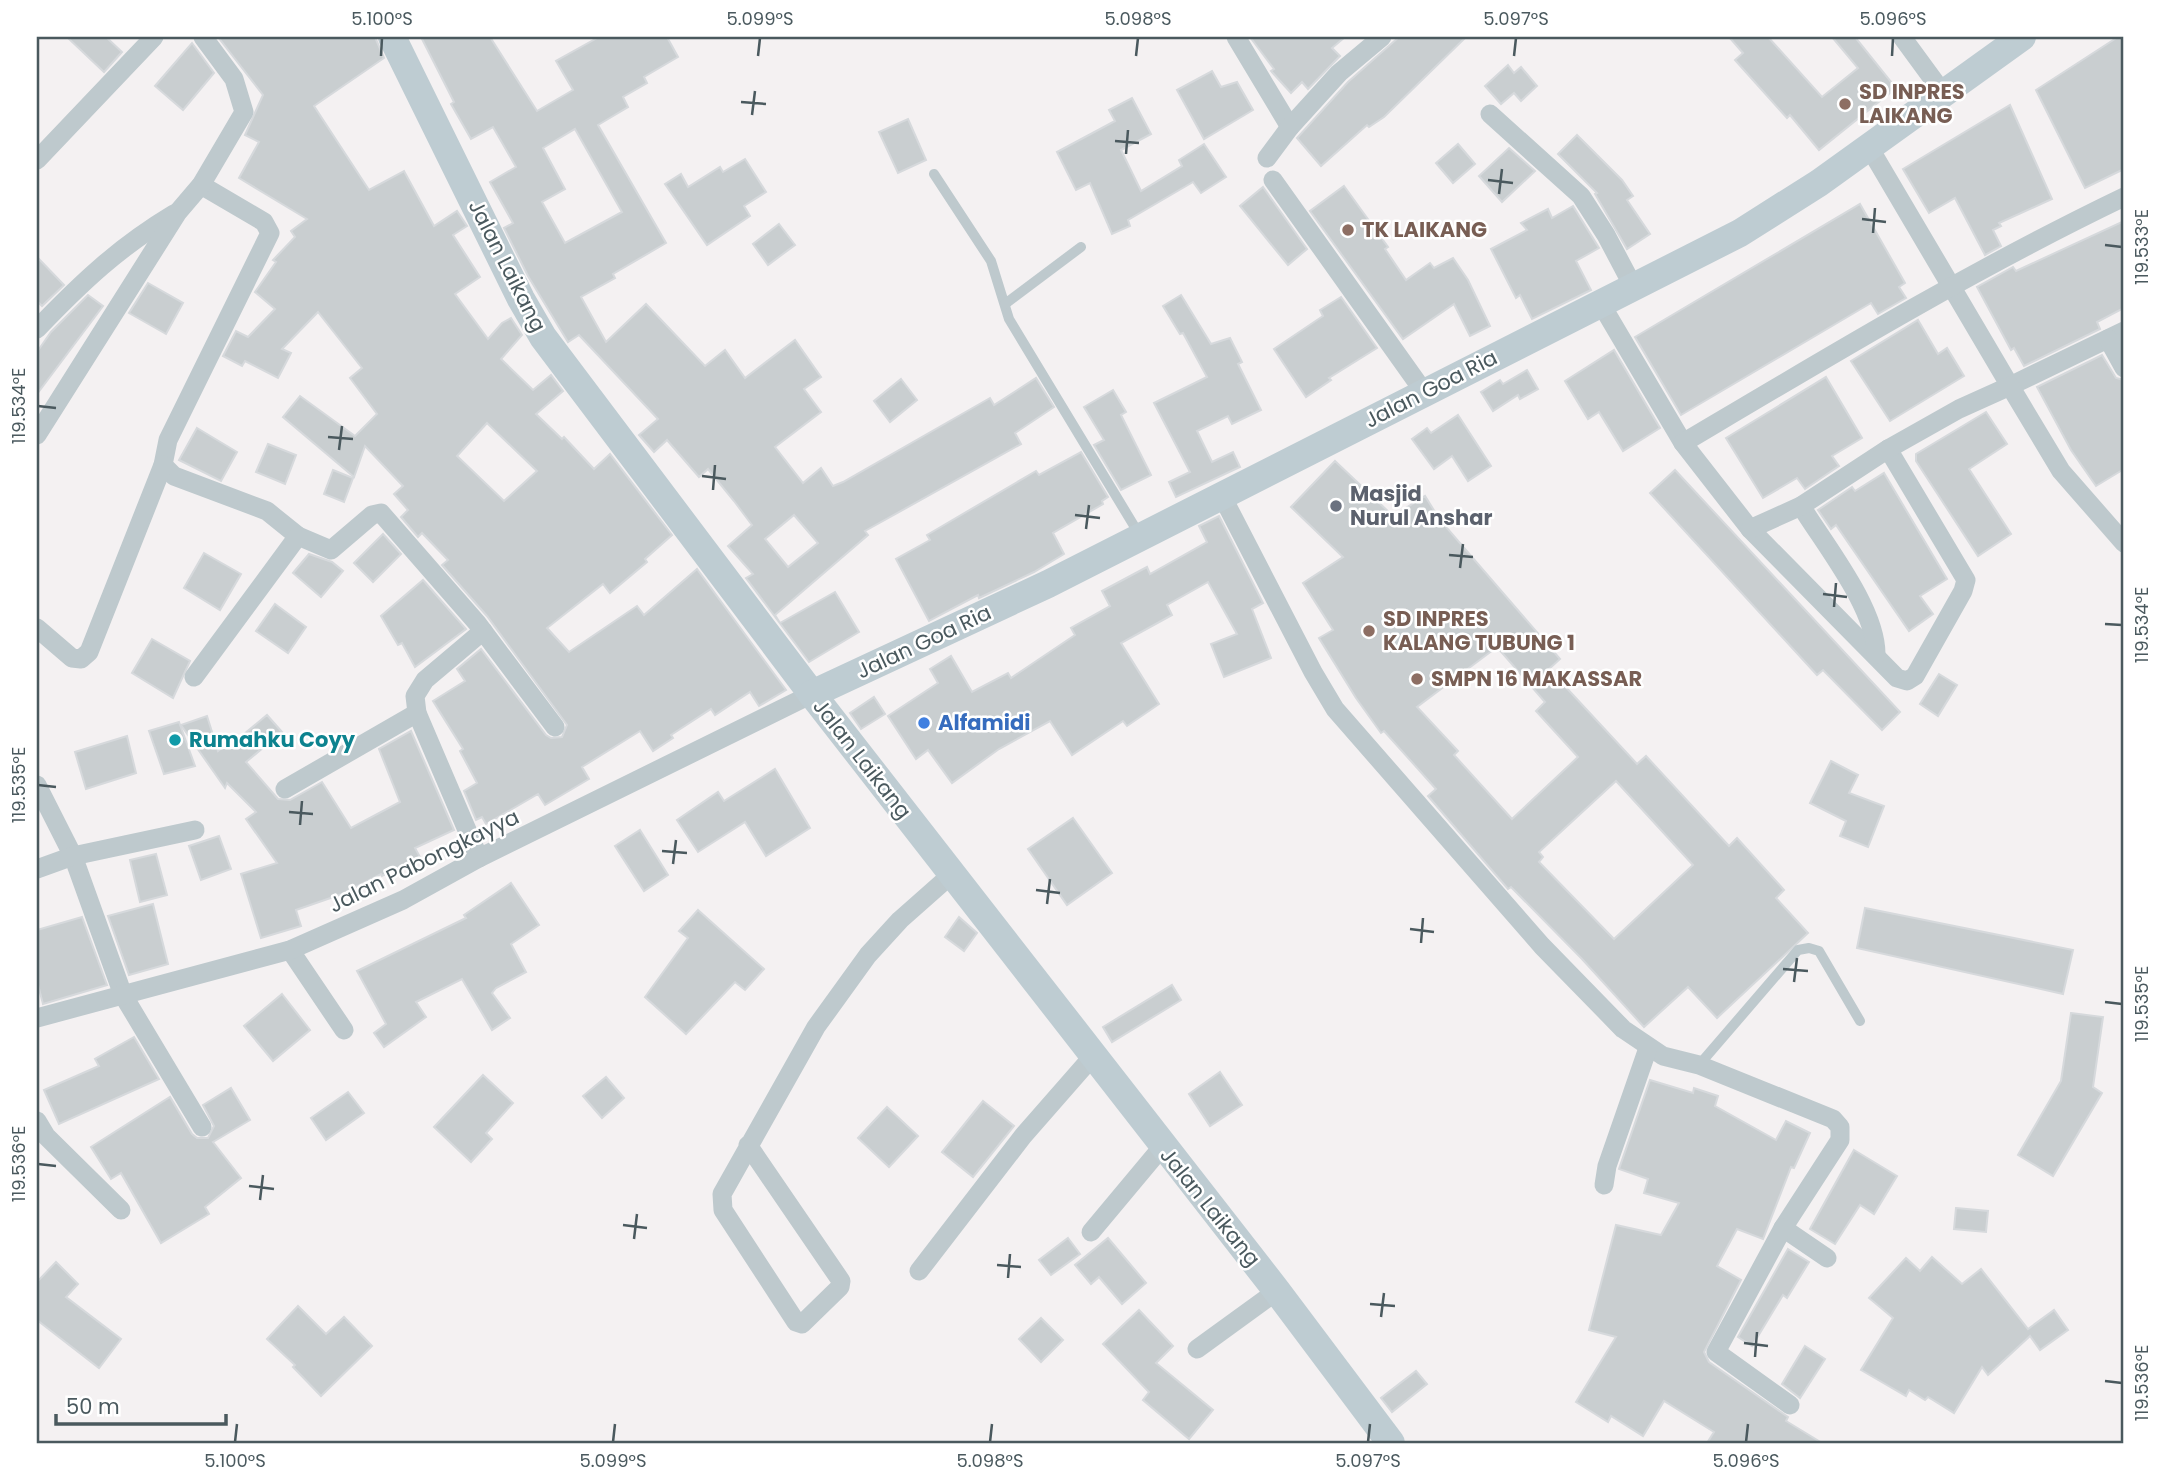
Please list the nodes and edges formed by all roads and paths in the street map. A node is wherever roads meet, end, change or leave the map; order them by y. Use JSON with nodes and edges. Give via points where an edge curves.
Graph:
{"nodes":[{"id":1,"x":154,"y":37,"type":"edge"},
{"id":2,"x":203,"y":37,"type":"edge"},
{"id":3,"x":392,"y":37,"type":"edge"},
{"id":4,"x":1236,"y":37,"type":"edge"},
{"id":5,"x":1382,"y":37,"type":"edge"},
{"id":6,"x":1902,"y":37,"type":"edge"},
{"id":7,"x":2022,"y":37,"type":"edge"},
{"id":8,"x":1943,"y":93,"type":"junction"},
{"id":9,"x":1490,"y":114,"type":"dead end"},
{"id":10,"x":1290,"y":127,"type":"junction"},
{"id":11,"x":1869,"y":147,"type":"junction"},
{"id":12,"x":1267,"y":158,"type":"dead end"},
{"id":13,"x":37,"y":160,"type":"edge"},
{"id":14,"x":934,"y":174,"type":"dead end"},
{"id":15,"x":1273,"y":180,"type":"dead end"},
{"id":16,"x":201,"y":185,"type":"junction"},
{"id":17,"x":2124,"y":197,"type":"edge"},
{"id":18,"x":178,"y":212,"type":"junction"},
{"id":19,"x":1081,"y":247,"type":"dead end"},
{"id":20,"x":1952,"y":285,"type":"junction"},
{"id":21,"x":1634,"y":288,"type":"junction"},
{"id":22,"x":1004,"y":304,"type":"junction"},
{"id":23,"x":1601,"y":304,"type":"junction"},
{"id":24,"x":37,"y":329,"type":"edge"},
{"id":25,"x":2116,"y":335,"type":"edge"},
{"id":26,"x":2124,"y":368,"type":"edge"},
{"id":27,"x":2010,"y":386,"type":"junction"},
{"id":28,"x":1424,"y":392,"type":"junction"},
{"id":29,"x":37,"y":435,"type":"edge"},
{"id":30,"x":1683,"y":443,"type":"junction"},
{"id":31,"x":1888,"y":449,"type":"junction"},
{"id":32,"x":163,"y":465,"type":"junction"},
{"id":33,"x":1222,"y":496,"type":"junction"},
{"id":34,"x":1801,"y":506,"type":"junction"},
{"id":35,"x":1750,"y":529,"type":"junction"},
{"id":36,"x":298,"y":536,"type":"junction"},
{"id":37,"x":1141,"y":537,"type":"junction"},
{"id":38,"x":2124,"y":543,"type":"edge"},
{"id":39,"x":37,"y":628,"type":"edge"},
{"id":40,"x":483,"y":631,"type":"junction"},
{"id":41,"x":1876,"y":654,"type":"junction"},
{"id":42,"x":194,"y":677,"type":"dead end"},
{"id":43,"x":812,"y":694,"type":"junction"},
{"id":44,"x":416,"y":713,"type":"junction"},
{"id":45,"x":555,"y":727,"type":"dead end"},
{"id":46,"x":285,"y":789,"type":"dead end"},
{"id":47,"x":39,"y":792,"type":"edge"},
{"id":48,"x":195,"y":830,"type":"dead end"},
{"id":49,"x":73,"y":856,"type":"junction"},
{"id":50,"x":479,"y":858,"type":"junction"},
{"id":51,"x":37,"y":869,"type":"edge"},
{"id":52,"x":952,"y":874,"type":"junction"},
{"id":53,"x":290,"y":950,"type":"junction"},
{"id":54,"x":123,"y":995,"type":"junction"},
{"id":55,"x":37,"y":1018,"type":"edge"},
{"id":56,"x":1860,"y":1021,"type":"dead end"},
{"id":57,"x":344,"y":1030,"type":"dead end"},
{"id":58,"x":1648,"y":1048,"type":"junction"},
{"id":59,"x":1093,"y":1056,"type":"junction"},
{"id":60,"x":1699,"y":1065,"type":"junction"},
{"id":61,"x":37,"y":1121,"type":"edge"},
{"id":62,"x":202,"y":1127,"type":"dead end"},
{"id":63,"x":748,"y":1145,"type":"junction"},
{"id":64,"x":1162,"y":1147,"type":"junction"},
{"id":65,"x":1604,"y":1185,"type":"dead end"},
{"id":66,"x":121,"y":1210,"type":"dead end"},
{"id":67,"x":1783,"y":1228,"type":"junction"},
{"id":68,"x":1091,"y":1232,"type":"dead end"},
{"id":69,"x":1827,"y":1258,"type":"dead end"},
{"id":70,"x":919,"y":1270,"type":"dead end"},
{"id":71,"x":1278,"y":1291,"type":"junction"},
{"id":72,"x":1197,"y":1349,"type":"dead end"},
{"id":73,"x":1790,"y":1405,"type":"dead end"},
{"id":74,"x":1391,"y":1443,"type":"edge"}],
"edges":[{"from":1,"to":13,"type":"street"},
{"from":2,"to":16,"type":"street","via":[[234,79],[244,112]]},
{"from":3,"to":43,"type":"main road","name":"Jalan Laikang","via":[[543,337]]},
{"from":4,"to":10,"type":"street"},
{"from":5,"to":10,"type":"street","via":[[1339,74]]},
{"from":6,"to":8,"type":"street"},
{"from":7,"to":8,"type":"main road","name":"Jalan Goa Ria"},
{"from":8,"to":11,"type":"main road","name":"Jalan Goa Ria"},
{"from":9,"to":21,"type":"street","via":[[1581,196]]},
{"from":10,"to":12,"type":"street"},
{"from":11,"to":20,"type":"street"},
{"from":11,"to":21,"type":"main road","name":"Jalan Goa Ria","via":[[1773,214]]},
{"from":14,"to":22,"type":"lane","via":[[991,261]]},
{"from":15,"to":28,"type":"street"},
{"from":16,"to":18,"type":"street"},
{"from":16,"to":32,"type":"street","via":[[264,222],[270,233],[168,440]]},
{"from":17,"to":20,"type":"street"},
{"from":18,"to":24,"type":"street","via":[[130,241],[83,280]]},
{"from":18,"to":29,"type":"street"},
{"from":19,"to":22,"type":"lane"},
{"from":20,"to":27,"type":"street"},
{"from":20,"to":30,"type":"street"},
{"from":21,"to":23,"type":"main road","name":"Jalan Goa Ria"},
{"from":22,"to":37,"type":"lane"},
{"from":23,"to":28,"type":"main road","name":"Jalan Goa Ria"},
{"from":23,"to":30,"type":"street"},
{"from":25,"to":26,"type":"street"},
{"from":25,"to":27,"type":"street"},
{"from":27,"to":31,"type":"street"},
{"from":27,"to":38,"type":"street","via":[[2061,471]]},
{"from":28,"to":33,"type":"main road","name":"Jalan Goa Ria"},
{"from":30,"to":35,"type":"street"},
{"from":31,"to":34,"type":"street"},
{"from":31,"to":41,"type":"street","via":[[1966,580],[1915,676],[1907,681],[1897,678]]},
{"from":32,"to":36,"type":"street","via":[[174,476],[267,511]]},
{"from":32,"to":39,"type":"street","via":[[89,652],[81,659],[72,658]]},
{"from":33,"to":37,"type":"main road","name":"Jalan Goa Ria"},
{"from":33,"to":58,"type":"street","via":[[1313,672],[1352,730],[1542,946],[1623,1029]]},
{"from":34,"to":35,"type":"street"},
{"from":34,"to":41,"type":"street","via":[[1860,601],[1872,628]]},
{"from":35,"to":41,"type":"street"},
{"from":36,"to":40,"type":"street","via":[[331,550],[372,515],[381,513]]},
{"from":36,"to":42,"type":"street"},
{"from":37,"to":43,"type":"main road","name":"Jalan Goa Ria"},
{"from":40,"to":44,"type":"street","via":[[425,680],[415,696]]},
{"from":40,"to":45,"type":"street"},
{"from":43,"to":50,"type":"street","name":"Jalan Pabongkayya"},
{"from":43,"to":52,"type":"main road","name":"Jalan Laikang"},
{"from":44,"to":46,"type":"street"},
{"from":44,"to":50,"type":"street"},
{"from":47,"to":49,"type":"street"},
{"from":48,"to":49,"type":"street"},
{"from":49,"to":51,"type":"street"},
{"from":49,"to":54,"type":"street"},
{"from":50,"to":53,"type":"street","name":"Jalan Pabongkayya","via":[[403,900]]},
{"from":52,"to":59,"type":"main road","name":"Jalan Laikang"},
{"from":52,"to":63,"type":"street","via":[[900,920],[852,974],[797,1057]]},
{"from":53,"to":54,"type":"street","name":"Jalan Pabongkayya"},
{"from":53,"to":57,"type":"street"},
{"from":54,"to":55,"type":"street","name":"Jalan Pabongkayya"},
{"from":54,"to":62,"type":"street"},
{"from":56,"to":60,"type":"lane","via":[[1819,951],[1798,950]]},
{"from":58,"to":60,"type":"street"},
{"from":58,"to":65,"type":"street"},
{"from":59,"to":64,"type":"main road","name":"Jalan Laikang"},
{"from":59,"to":70,"type":"street","via":[[1023,1136]]},
{"from":60,"to":67,"type":"street","via":[[1833,1119],[1840,1127],[1840,1140]]},
{"from":61,"to":66,"type":"street","via":[[46,1136]]},
{"from":63,"to":63,"type":"street","via":[[722,1194],[723,1210],[796,1322],[802,1324],[841,1287],[841,1281]]},
{"from":64,"to":68,"type":"street"},
{"from":64,"to":71,"type":"main road","name":"Jalan Laikang"},
{"from":67,"to":69,"type":"street"},
{"from":67,"to":73,"type":"street","via":[[1716,1352]]},
{"from":71,"to":72,"type":"street"},
{"from":71,"to":74,"type":"main road","name":"Jalan Laikang"}]}
